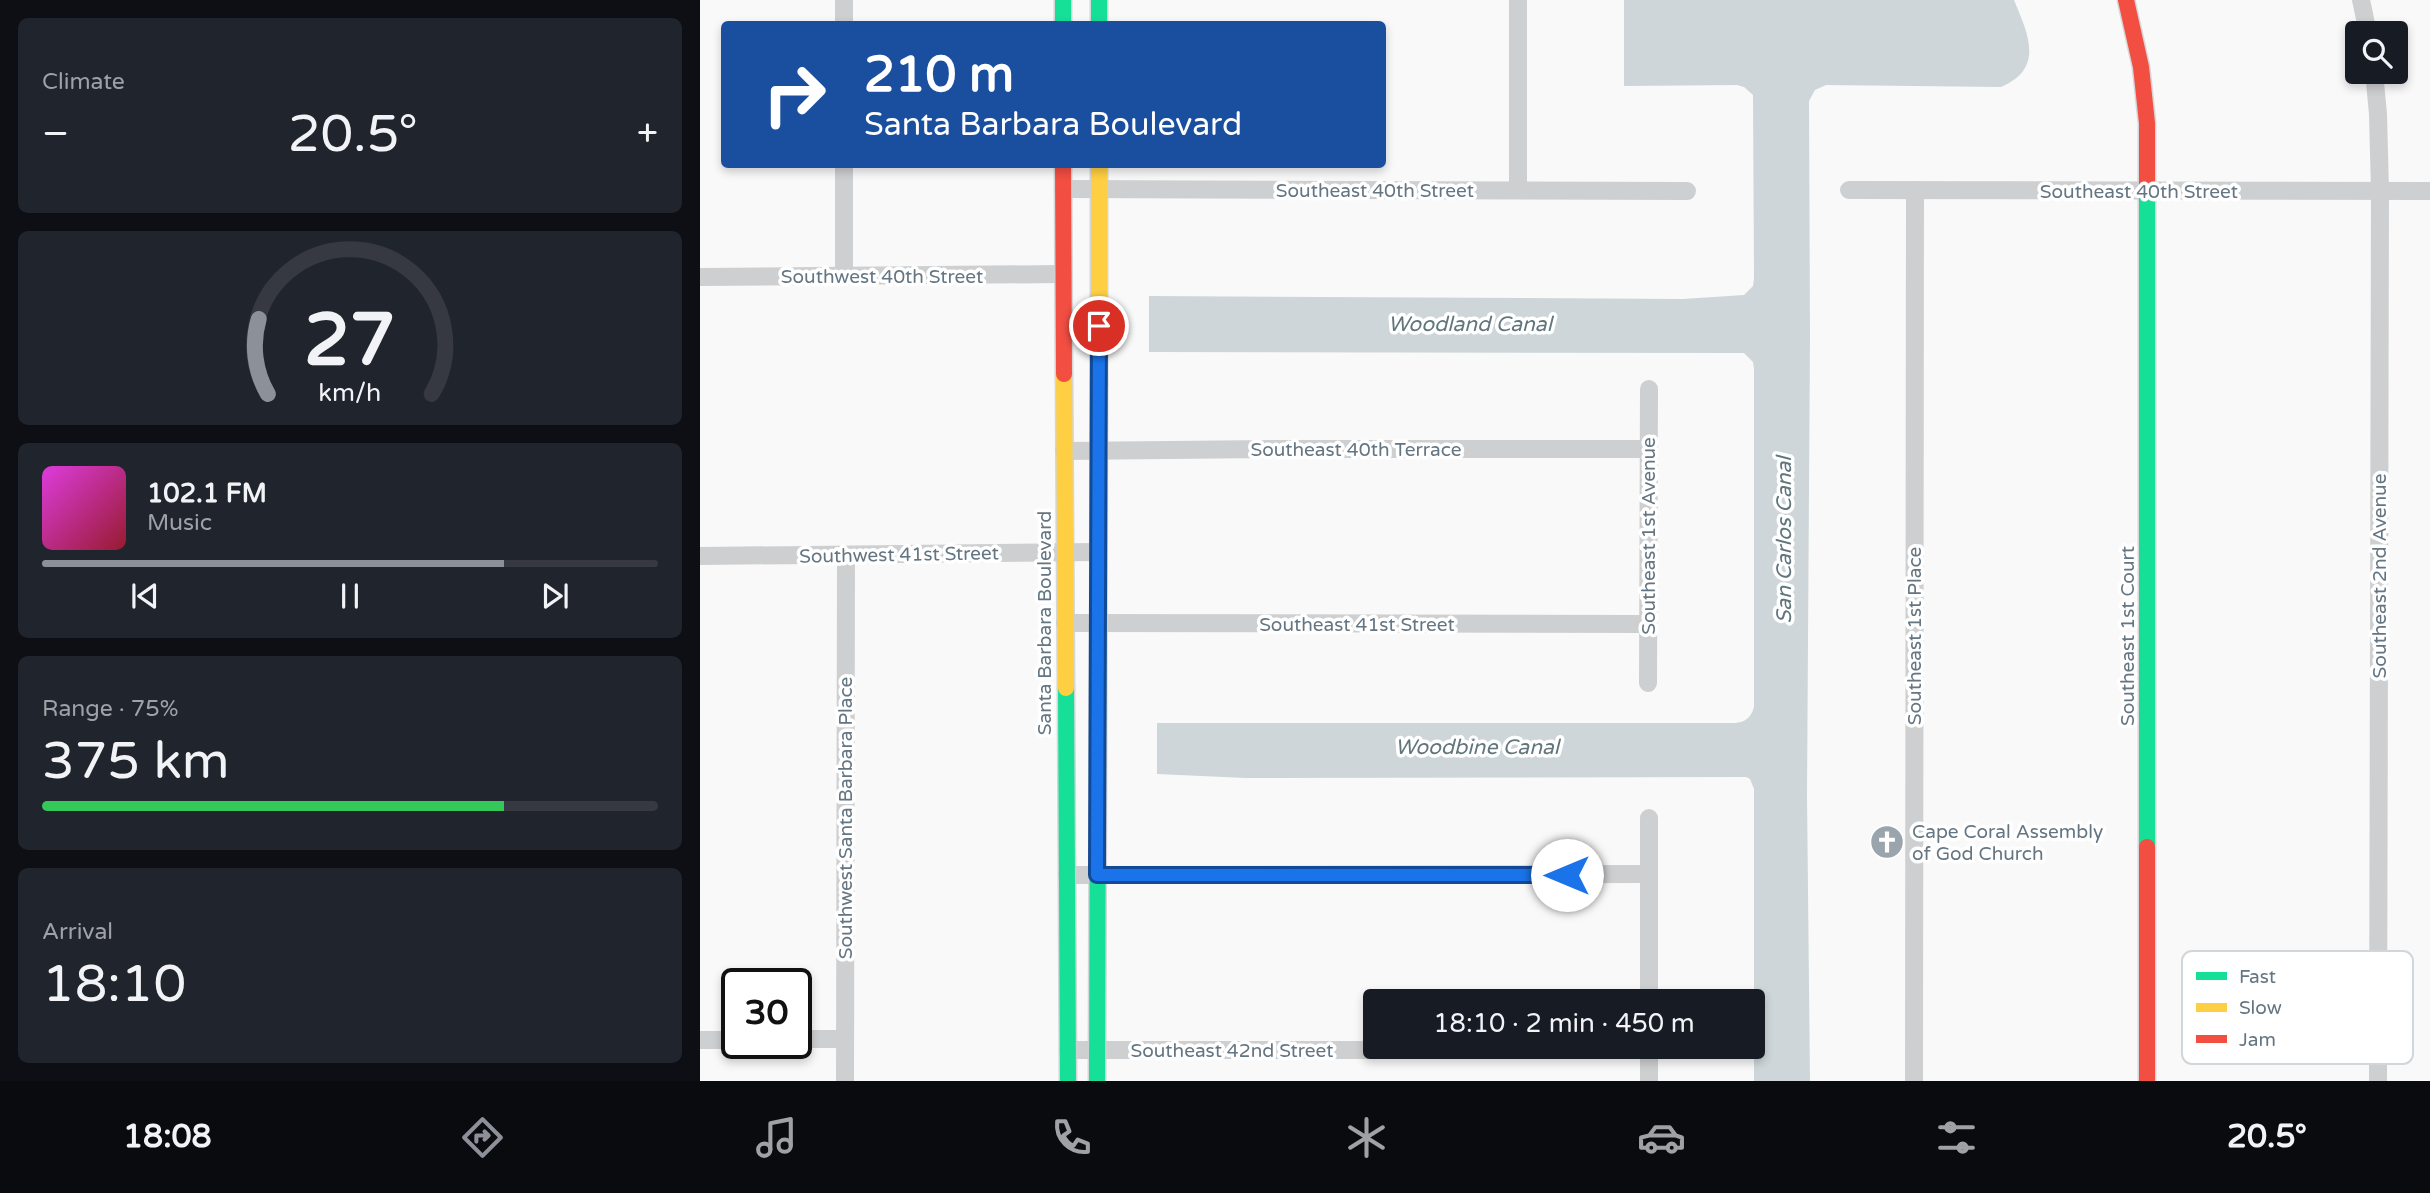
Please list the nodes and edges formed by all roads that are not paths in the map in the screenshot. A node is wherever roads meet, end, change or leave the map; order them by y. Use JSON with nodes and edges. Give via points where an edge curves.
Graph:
{"nodes":[{"id":1,"x":844,"y":0,"type":"edge"},
{"id":2,"x":1063,"y":0,"type":"edge"},
{"id":3,"x":1100,"y":0,"type":"edge"},
{"id":4,"x":1518,"y":0,"type":"edge"},
{"id":5,"x":2126,"y":0,"type":"edge"},
{"id":6,"x":2361,"y":0,"type":"edge"},
{"id":7,"x":844,"y":21,"type":"edge"},
{"id":8,"x":1063,"y":21,"type":"edge"},
{"id":9,"x":1100,"y":21,"type":"edge"},
{"id":10,"x":2365,"y":21,"type":"edge"},
{"id":11,"x":2375,"y":84,"type":"edge"},
{"id":12,"x":844,"y":168,"type":"edge"},
{"id":13,"x":1063,"y":168,"type":"edge"},
{"id":14,"x":1099,"y":168,"type":"edge"},
{"id":15,"x":1063,"y":189,"type":"junction"},
{"id":16,"x":1099,"y":190,"type":"junction"},
{"id":17,"x":1518,"y":190,"type":"junction"},
{"id":18,"x":1849,"y":190,"type":"dead end"},
{"id":19,"x":1914,"y":190,"type":"junction"},
{"id":20,"x":1687,"y":191,"type":"dead end"},
{"id":21,"x":2148,"y":191,"type":"junction"},
{"id":22,"x":2380,"y":191,"type":"junction"},
{"id":23,"x":2430,"y":191,"type":"edge"},
{"id":24,"x":1063,"y":274,"type":"junction"},
{"id":25,"x":844,"y":276,"type":"junction"},
{"id":26,"x":700,"y":277,"type":"edge"},
{"id":27,"x":1649,"y":389,"type":"dead end"},
{"id":28,"x":1648,"y":449,"type":"junction"},
{"id":29,"x":1099,"y":450,"type":"junction"},
{"id":30,"x":1064,"y":451,"type":"junction"},
{"id":31,"x":1098,"y":552,"type":"junction"},
{"id":32,"x":1065,"y":553,"type":"junction"},
{"id":33,"x":845,"y":555,"type":"junction"},
{"id":34,"x":700,"y":556,"type":"edge"},
{"id":35,"x":1065,"y":623,"type":"junction"},
{"id":36,"x":1097,"y":623,"type":"junction"},
{"id":37,"x":1648,"y":624,"type":"junction"},
{"id":38,"x":1647,"y":683,"type":"dead end"},
{"id":39,"x":1649,"y":818,"type":"dead end"},
{"id":40,"x":1648,"y":874,"type":"junction"},
{"id":41,"x":1067,"y":875,"type":"junction"},
{"id":42,"x":1097,"y":875,"type":"junction"},
{"id":43,"x":2378,"y":951,"type":"edge"},
{"id":44,"x":1648,"y":989,"type":"edge"},
{"id":45,"x":812,"y":1039,"type":"edge"},
{"id":46,"x":845,"y":1039,"type":"junction"},
{"id":47,"x":700,"y":1040,"type":"edge"},
{"id":48,"x":721,"y":1040,"type":"edge"},
{"id":49,"x":1363,"y":1050,"type":"edge"},
{"id":50,"x":1068,"y":1051,"type":"junction"},
{"id":51,"x":1097,"y":1051,"type":"junction"},
{"id":52,"x":1649,"y":1059,"type":"edge"},
{"id":53,"x":845,"y":1081,"type":"edge"},
{"id":54,"x":1068,"y":1081,"type":"edge"},
{"id":55,"x":1097,"y":1081,"type":"edge"},
{"id":56,"x":1648,"y":1081,"type":"edge"},
{"id":57,"x":1914,"y":1081,"type":"edge"},
{"id":58,"x":2147,"y":1081,"type":"edge"}],
"edges":[{"from":1,"to":7,"type":"street"},
{"from":2,"to":8,"type":"main road"},
{"from":3,"to":9,"type":"main road"},
{"from":4,"to":17,"type":"street"},
{"from":5,"to":21,"type":"main road","via":[[2145,95]]},
{"from":6,"to":10,"type":"street"},
{"from":11,"to":22,"type":"street","name":"Southeast 2nd Avenue"},
{"from":12,"to":25,"type":"street"},
{"from":13,"to":15,"type":"main road","name":"Santa Barbara Boulevard"},
{"from":14,"to":16,"type":"main road"},
{"from":15,"to":16,"type":"street","name":"Southeast 40th Street"},
{"from":15,"to":24,"type":"main road","name":"Santa Barbara Boulevard"},
{"from":16,"to":17,"type":"street","name":"Southeast 40th Street"},
{"from":16,"to":29,"type":"main road"},
{"from":17,"to":20,"type":"street","name":"Southeast 40th Street"},
{"from":18,"to":19,"type":"street","name":"Southeast 40th Street"},
{"from":19,"to":21,"type":"street","name":"Southeast 40th Street"},
{"from":19,"to":57,"type":"street","name":"Southeast 1st Place"},
{"from":21,"to":22,"type":"street","name":"Southeast 40th Street"},
{"from":21,"to":58,"type":"main road","name":"Southeast 1st Court"},
{"from":22,"to":23,"type":"street","name":"Southeast 40th Street"},
{"from":22,"to":43,"type":"street","name":"Southeast 2nd Avenue"},
{"from":24,"to":25,"type":"street","name":"Southwest 40th Street"},
{"from":24,"to":30,"type":"main road","name":"Santa Barbara Boulevard"},
{"from":25,"to":26,"type":"street","name":"Southwest 40th Street"},
{"from":27,"to":28,"type":"street","name":"Southeast 1st Avenue"},
{"from":28,"to":29,"type":"street","name":"Southeast 40th Terrace"},
{"from":28,"to":37,"type":"street","name":"Southeast 1st Avenue"},
{"from":29,"to":30,"type":"street","name":"Southeast 40th Terrace"},
{"from":29,"to":31,"type":"main road"},
{"from":30,"to":32,"type":"main road","name":"Santa Barbara Boulevard"},
{"from":31,"to":32,"type":"street","name":"Southwest 41st Street"},
{"from":31,"to":36,"type":"main road"},
{"from":32,"to":33,"type":"street","name":"Southwest 41st Street"},
{"from":32,"to":35,"type":"main road","name":"Santa Barbara Boulevard"},
{"from":33,"to":34,"type":"street","name":"Southwest 41st Street"},
{"from":33,"to":46,"type":"street","name":"Southwest Santa Barbara Place"},
{"from":35,"to":36,"type":"street","name":"Southeast 41st Street"},
{"from":35,"to":41,"type":"main road","name":"Santa Barbara Boulevard"},
{"from":36,"to":37,"type":"street","name":"Southeast 41st Street"},
{"from":36,"to":42,"type":"main road"},
{"from":37,"to":38,"type":"street","name":"Southeast 1st Avenue"},
{"from":39,"to":40,"type":"street"},
{"from":40,"to":42,"type":"street"},
{"from":40,"to":44,"type":"street"},
{"from":41,"to":42,"type":"street"},
{"from":41,"to":50,"type":"main road","name":"Santa Barbara Boulevard"},
{"from":42,"to":51,"type":"main road"},
{"from":45,"to":46,"type":"street"},
{"from":46,"to":53,"type":"street","name":"Southwest Santa Barbara Place"},
{"from":47,"to":48,"type":"street"},
{"from":49,"to":51,"type":"street","name":"Southeast 42nd Street"},
{"from":50,"to":51,"type":"street","name":"Southeast 42nd Street"},
{"from":50,"to":54,"type":"main road","name":"Santa Barbara Boulevard"},
{"from":51,"to":55,"type":"main road"},
{"from":52,"to":56,"type":"street"}]}
